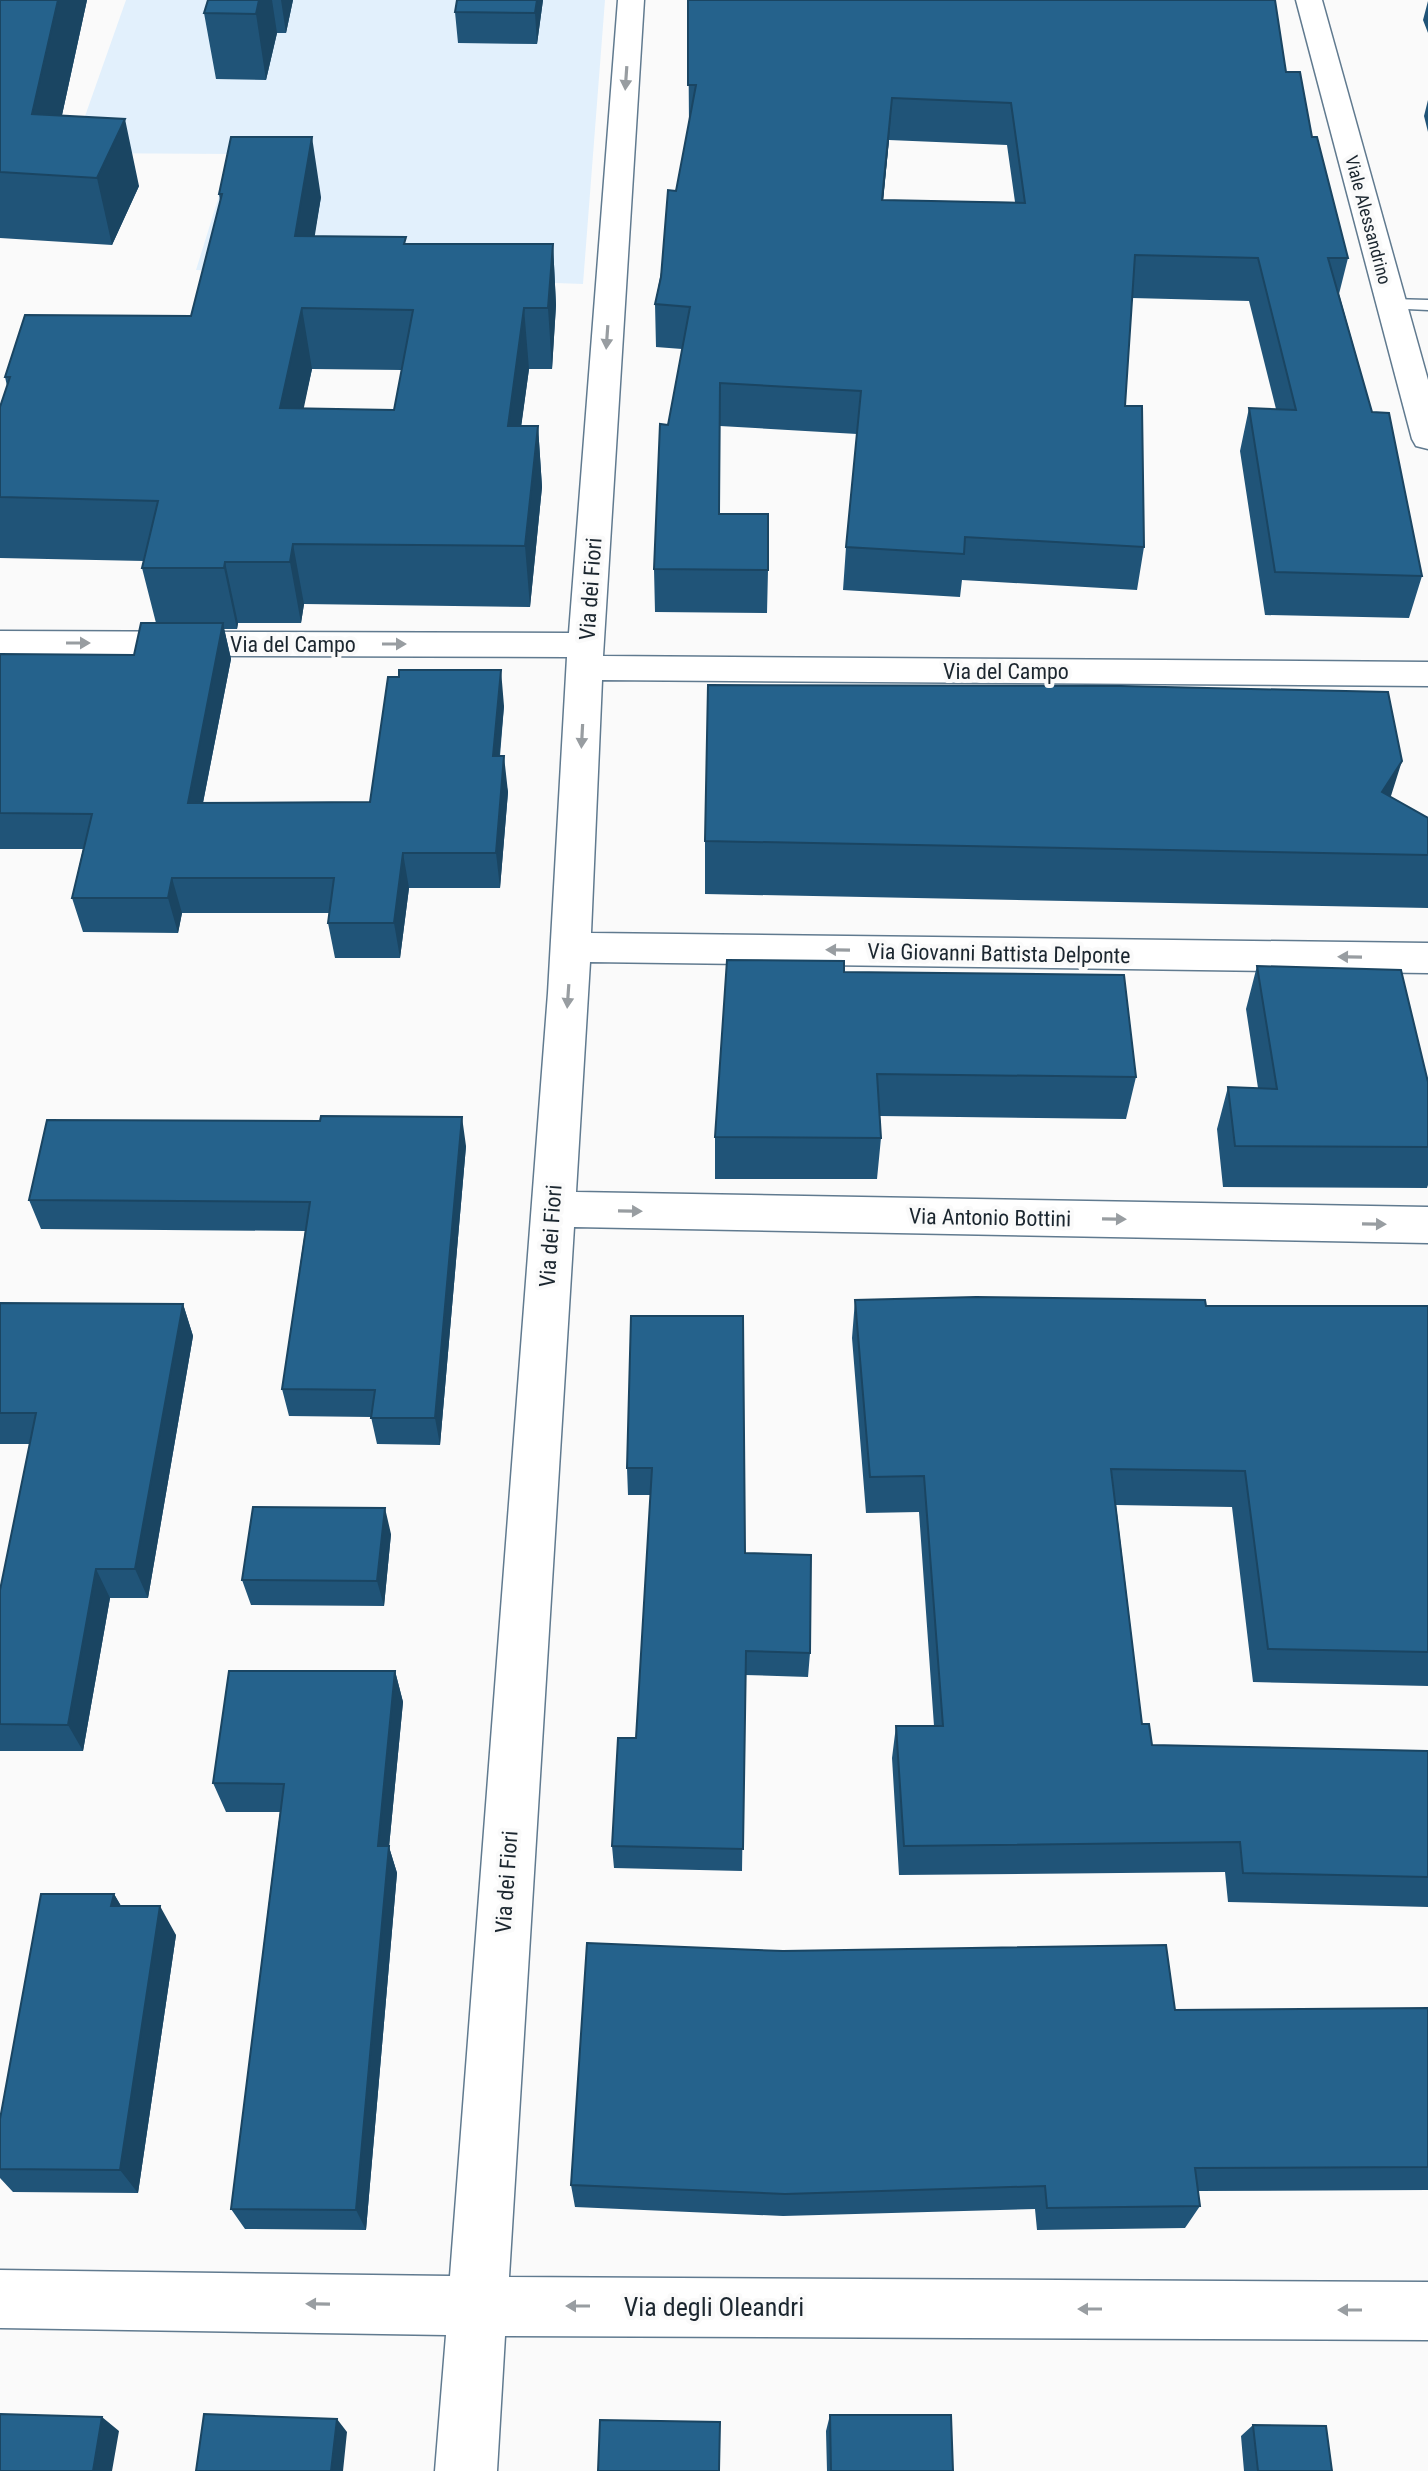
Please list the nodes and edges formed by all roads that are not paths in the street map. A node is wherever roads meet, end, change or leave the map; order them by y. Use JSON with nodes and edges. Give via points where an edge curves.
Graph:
{"nodes":[{"id":1,"x":631,"y":0,"type":"edge"},
{"id":2,"x":1309,"y":0,"type":"edge"},
{"id":3,"x":1391,"y":304,"type":"junction"},
{"id":4,"x":1428,"y":305,"type":"edge"},
{"id":5,"x":1428,"y":439,"type":"edge"},
{"id":6,"x":0,"y":643,"type":"edge"},
{"id":7,"x":585,"y":656,"type":"junction"},
{"id":8,"x":1428,"y":674,"type":"edge"},
{"id":9,"x":571,"y":947,"type":"junction"},
{"id":10,"x":1428,"y":958,"type":"edge"},
{"id":11,"x":552,"y":1209,"type":"junction"},
{"id":12,"x":1428,"y":1225,"type":"edge"},
{"id":13,"x":0,"y":2299,"type":"edge"},
{"id":14,"x":477,"y":2306,"type":"junction"},
{"id":15,"x":1428,"y":2311,"type":"edge"},
{"id":16,"x":466,"y":2471,"type":"edge"}],
"edges":[{"from":1,"to":7,"type":"street","name":"Via dei Fiori","one_way":true},
{"from":2,"to":3,"type":"street","name":"Viale Alessandrino"},
{"from":3,"to":4,"type":"lane"},
{"from":3,"to":5,"type":"street","name":"Viale Alessandrino"},
{"from":6,"to":7,"type":"street","name":"Via del Campo","one_way":true},
{"from":7,"to":8,"type":"street","name":"Via del Campo"},
{"from":7,"to":9,"type":"street","name":"Via dei Fiori","one_way":true},
{"from":10,"to":9,"type":"street","name":"Via Giovanni Battista Delponte","one_way":true},
{"from":9,"to":11,"type":"street","name":"Via dei Fiori","one_way":true},
{"from":11,"to":12,"type":"street","name":"Via Antonio Bottini","one_way":true},
{"from":11,"to":14,"type":"street","name":"Via dei Fiori"},
{"from":14,"to":13,"type":"street","name":"Via degli Oleandri","one_way":true},
{"from":15,"to":14,"type":"street","name":"Via degli Oleandri","one_way":true},
{"from":14,"to":16,"type":"street","name":"Via dei Fiori"}]}
